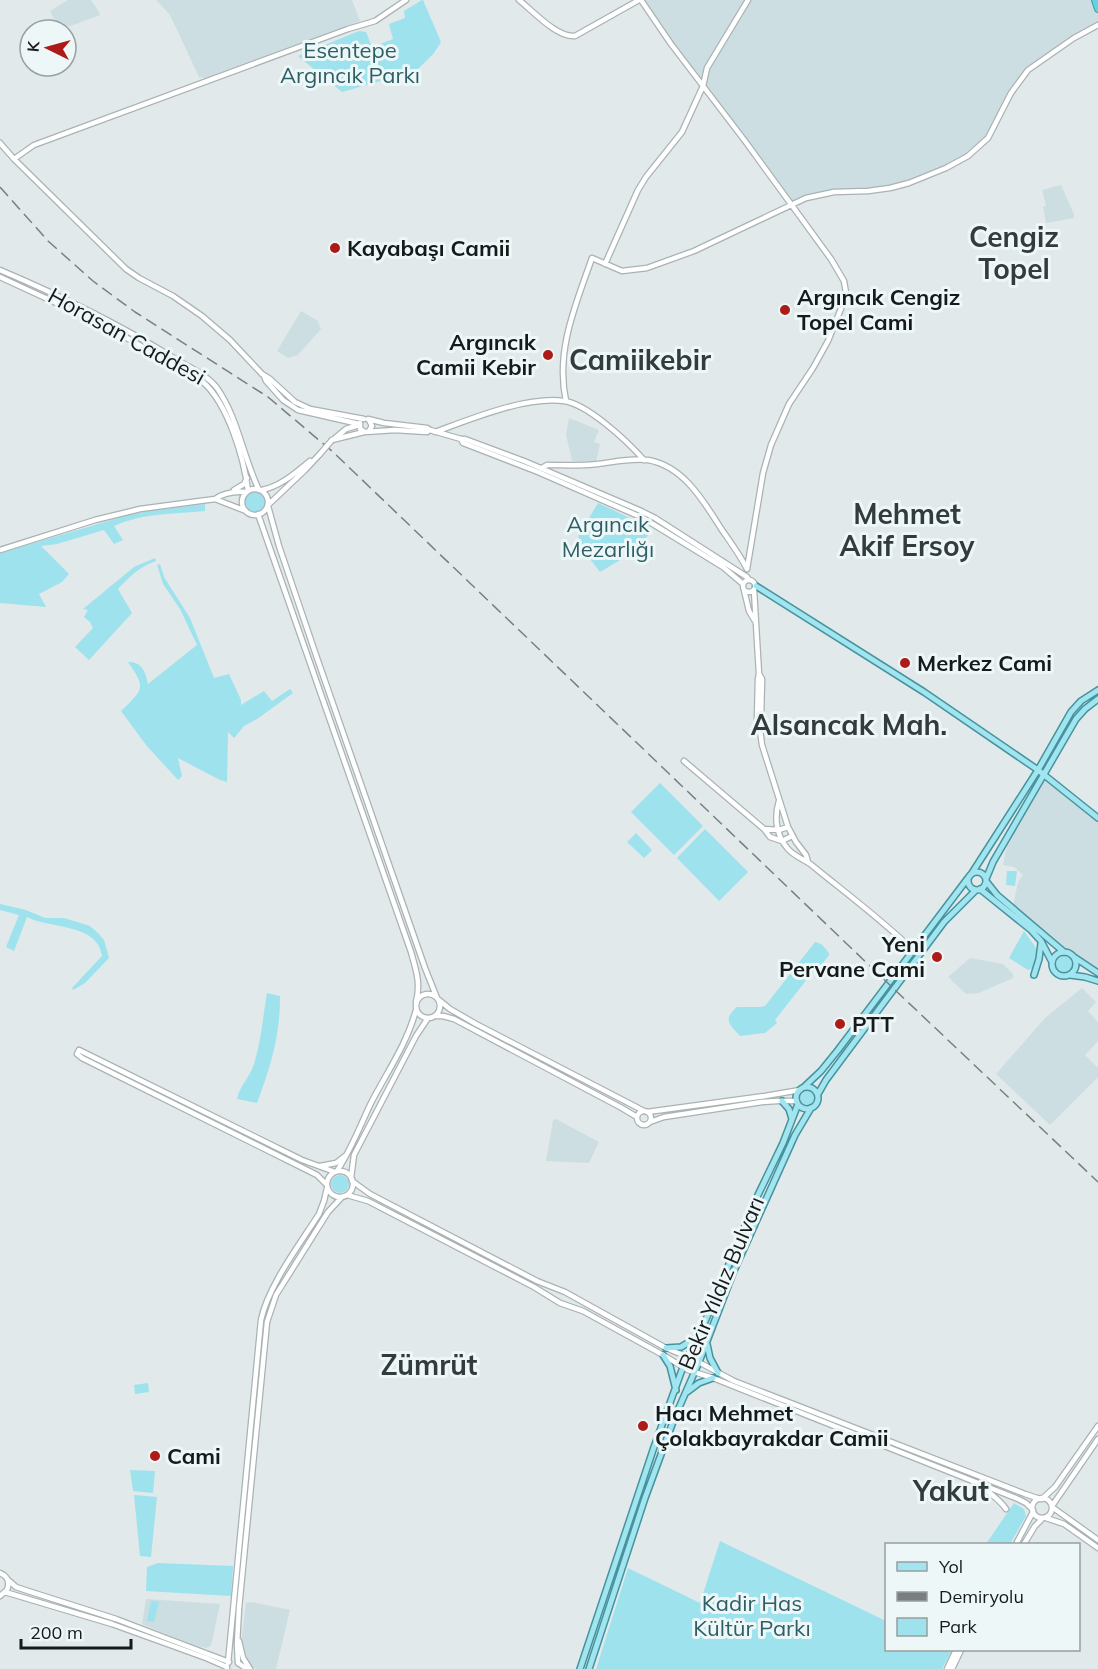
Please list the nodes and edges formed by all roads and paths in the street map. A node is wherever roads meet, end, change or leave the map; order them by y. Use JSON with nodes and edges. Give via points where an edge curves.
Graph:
{"nodes":[{"id":1,"x":406,"y":0,"type":"edge"},
{"id":2,"x":519,"y":0,"type":"edge"},
{"id":3,"x":640,"y":0,"type":"edge"},
{"id":4,"x":748,"y":0,"type":"edge"},
{"id":5,"x":1095,"y":0,"type":"edge"},
{"id":6,"x":1098,"y":9,"type":"edge"},
{"id":7,"x":1098,"y":26,"type":"edge"},
{"id":8,"x":703,"y":86,"type":"junction"},
{"id":9,"x":0,"y":143,"type":"edge"},
{"id":10,"x":14,"y":159,"type":"junction"},
{"id":11,"x":792,"y":206,"type":"junction"},
{"id":12,"x":605,"y":264,"type":"junction"},
{"id":13,"x":0,"y":270,"type":"edge"},
{"id":14,"x":0,"y":277,"type":"edge"},
{"id":15,"x":262,"y":374,"type":"junction"},
{"id":16,"x":566,"y":401,"type":"junction"},
{"id":17,"x":343,"y":419,"type":"junction"},
{"id":18,"x":366,"y":419,"type":"junction"},
{"id":19,"x":359,"y":424,"type":"junction"},
{"id":20,"x":367,"y":431,"type":"junction"},
{"id":21,"x":433,"y":431,"type":"junction"},
{"id":22,"x":343,"y":432,"type":"junction"},
{"id":23,"x":461,"y":439,"type":"junction"},
{"id":24,"x":332,"y":440,"type":"junction"},
{"id":25,"x":320,"y":454,"type":"junction"},
{"id":26,"x":644,"y":460,"type":"junction"},
{"id":27,"x":542,"y":468,"type":"junction"},
{"id":28,"x":247,"y":478,"type":"junction"},
{"id":29,"x":260,"y":490,"type":"junction"},
{"id":30,"x":230,"y":492,"type":"junction"},
{"id":31,"x":248,"y":492,"type":"junction"},
{"id":32,"x":215,"y":499,"type":"junction"},
{"id":33,"x":268,"y":505,"type":"junction"},
{"id":34,"x":247,"y":511,"type":"junction"},
{"id":35,"x":258,"y":514,"type":"junction"},
{"id":36,"x":0,"y":550,"type":"edge"},
{"id":37,"x":747,"y":569,"type":"junction"},
{"id":38,"x":750,"y":580,"type":"junction"},
{"id":39,"x":744,"y":587,"type":"junction"},
{"id":40,"x":755,"y":588,"type":"junction"},
{"id":41,"x":756,"y":621,"type":"junction"},
{"id":42,"x":1098,"y":690,"type":"edge"},
{"id":43,"x":1098,"y":699,"type":"edge"},
{"id":44,"x":684,"y":761,"type":"dead end"},
{"id":45,"x":1038,"y":770,"type":"junction"},
{"id":46,"x":1044,"y":774,"type":"junction"},
{"id":47,"x":779,"y":801,"type":"junction"},
{"id":48,"x":1098,"y":818,"type":"edge"},
{"id":49,"x":764,"y":829,"type":"junction"},
{"id":50,"x":779,"y":832,"type":"junction"},
{"id":51,"x":790,"y":832,"type":"junction"},
{"id":52,"x":782,"y":841,"type":"junction"},
{"id":53,"x":808,"y":862,"type":"junction"},
{"id":54,"x":970,"y":875,"type":"junction"},
{"id":55,"x":986,"y":880,"type":"junction"},
{"id":56,"x":978,"y":890,"type":"junction"},
{"id":57,"x":1041,"y":941,"type":"junction"},
{"id":58,"x":913,"y":950,"type":"junction"},
{"id":59,"x":1064,"y":952,"type":"junction"},
{"id":60,"x":1074,"y":956,"type":"junction"},
{"id":61,"x":1052,"y":962,"type":"junction"},
{"id":62,"x":1098,"y":973,"type":"edge"},
{"id":63,"x":1034,"y":975,"type":"dead end"},
{"id":64,"x":1070,"y":975,"type":"junction"},
{"id":65,"x":1098,"y":981,"type":"edge"},
{"id":66,"x":438,"y":999,"type":"junction"},
{"id":67,"x":416,"y":1002,"type":"junction"},
{"id":68,"x":416,"y":1010,"type":"junction"},
{"id":69,"x":435,"y":1016,"type":"junction"},
{"id":70,"x":428,"y":1018,"type":"junction"},
{"id":71,"x":802,"y":1089,"type":"junction"},
{"id":72,"x":818,"y":1094,"type":"junction"},
{"id":73,"x":782,"y":1101,"type":"junction"},
{"id":74,"x":797,"y":1103,"type":"junction"},
{"id":75,"x":811,"y":1108,"type":"junction"},
{"id":76,"x":645,"y":1111,"type":"junction"},
{"id":77,"x":637,"y":1117,"type":"junction"},
{"id":78,"x":792,"y":1119,"type":"junction"},
{"id":79,"x":650,"y":1122,"type":"junction"},
{"id":80,"x":347,"y":1155,"type":"junction"},
{"id":81,"x":318,"y":1166,"type":"junction"},
{"id":82,"x":336,"y":1171,"type":"junction"},
{"id":83,"x":352,"y":1179,"type":"junction"},
{"id":84,"x":326,"y":1186,"type":"junction"},
{"id":85,"x":344,"y":1196,"type":"junction"},
{"id":86,"x":558,"y":1289,"type":"junction"},
{"id":87,"x":565,"y":1292,"type":"junction"},
{"id":88,"x":552,"y":1299,"type":"junction"},
{"id":89,"x":560,"y":1303,"type":"junction"},
{"id":90,"x":698,"y":1337,"type":"junction"},
{"id":91,"x":707,"y":1343,"type":"junction"},
{"id":92,"x":666,"y":1348,"type":"junction"},
{"id":93,"x":663,"y":1355,"type":"junction"},
{"id":94,"x":688,"y":1357,"type":"junction"},
{"id":95,"x":699,"y":1362,"type":"junction"},
{"id":96,"x":683,"y":1367,"type":"junction"},
{"id":97,"x":695,"y":1372,"type":"junction"},
{"id":98,"x":716,"y":1376,"type":"junction"},
{"id":99,"x":676,"y":1391,"type":"junction"},
{"id":100,"x":686,"y":1393,"type":"junction"},
{"id":101,"x":1098,"y":1426,"type":"edge"},
{"id":102,"x":1098,"y":1439,"type":"edge"},
{"id":103,"x":982,"y":1485,"type":"junction"},
{"id":104,"x":1041,"y":1499,"type":"junction"},
{"id":105,"x":1052,"y":1506,"type":"junction"},
{"id":106,"x":1006,"y":1509,"type":"dead end"},
{"id":107,"x":1033,"y":1511,"type":"junction"},
{"id":108,"x":1045,"y":1518,"type":"junction"},
{"id":109,"x":1098,"y":1540,"type":"edge"},
{"id":110,"x":1017,"y":1543,"type":"edge"},
{"id":111,"x":1025,"y":1543,"type":"edge"},
{"id":112,"x":1098,"y":1548,"type":"edge"},
{"id":113,"x":0,"y":1573,"type":"edge"},
{"id":114,"x":8,"y":1580,"type":"junction"},
{"id":115,"x":6,"y":1592,"type":"junction"},
{"id":116,"x":0,"y":1596,"type":"edge"},
{"id":117,"x":238,"y":1630,"type":"junction"},
{"id":118,"x":955,"y":1651,"type":"edge"},
{"id":119,"x":961,"y":1651,"type":"edge"},
{"id":120,"x":238,"y":1663,"type":"junction"},
{"id":121,"x":228,"y":1665,"type":"edge"},
{"id":122,"x":245,"y":1669,"type":"edge"},
{"id":123,"x":580,"y":1669,"type":"edge"},
{"id":124,"x":589,"y":1669,"type":"edge"},
{"id":125,"x":946,"y":1669,"type":"edge"},
{"id":126,"x":952,"y":1669,"type":"edge"}],
"edges":[{"from":1,"to":10,"type":"street","via":[[375,21],[34,145]]},
{"from":2,"to":3,"type":"street","via":[[564,35],[575,36]]},
{"from":3,"to":8,"type":"street"},
{"from":4,"to":8,"type":"street","via":[[709,64]]},
{"from":5,"to":6,"type":"highway"},
{"from":7,"to":11,"type":"street","via":[[1028,70],[988,138],[963,159],[903,184],[821,194]]},
{"from":8,"to":11,"type":"street"},
{"from":8,"to":12,"type":"street","via":[[682,132],[638,190]]},
{"from":9,"to":10,"type":"street"},
{"from":10,"to":15,"type":"street","via":[[126,268],[202,316]]},
{"from":11,"to":12,"type":"street","via":[[655,266],[626,271]]},
{"from":11,"to":37,"type":"street","via":[[841,274],[845,297],[828,341],[774,436],[763,473]]},
{"from":12,"to":16,"type":"street","via":[[592,258],[566,336],[562,380]]},
{"from":13,"to":29,"type":"street","name":"Horasan Caddesi","via":[[119,326],[210,381],[232,415]]},
{"from":14,"to":28,"type":"street","name":"Horasan Caddesi","via":[[108,327],[203,382],[226,414]]},
{"from":15,"to":17,"type":"street","via":[[294,408]]},
{"from":15,"to":18,"type":"street","via":[[303,407]]},
{"from":16,"to":21,"type":"street","via":[[498,409]]},
{"from":16,"to":26,"type":"street","via":[[608,426]]},
{"from":17,"to":19,"type":"street"},
{"from":17,"to":22,"type":"street"},
{"from":18,"to":19,"type":"street"},
{"from":18,"to":20,"type":"street","via":[[372,424]]},
{"from":18,"to":21,"type":"street"},
{"from":19,"to":20,"type":"street","via":[[361,430]]},
{"from":19,"to":22,"type":"street"},
{"from":20,"to":21,"type":"street"},
{"from":20,"to":24,"type":"street"},
{"from":21,"to":23,"type":"street"},
{"from":22,"to":24,"type":"street"},
{"from":23,"to":27,"type":"street"},
{"from":23,"to":39,"type":"street","via":[[643,518],[723,567]]},
{"from":24,"to":25,"type":"street","bridge":true},
{"from":25,"to":29,"type":"street","via":[[284,482]]},
{"from":25,"to":33,"type":"street"},
{"from":26,"to":27,"type":"street"},
{"from":26,"to":37,"type":"street","via":[[670,467],[689,484]]},
{"from":27,"to":38,"type":"street","via":[[655,518]]},
{"from":28,"to":30,"type":"street"},
{"from":28,"to":31,"type":"street","name":"Horasan Caddesi"},
{"from":29,"to":31,"type":"street"},
{"from":29,"to":33,"type":"street"},
{"from":30,"to":31,"type":"street"},
{"from":30,"to":32,"type":"street"},
{"from":31,"to":34,"type":"street","via":[[243,502]]},
{"from":32,"to":34,"type":"street"},
{"from":32,"to":36,"type":"street","via":[[132,511]]},
{"from":33,"to":35,"type":"street"},
{"from":33,"to":66,"type":"street","via":[[313,647]]},
{"from":34,"to":35,"type":"street"},
{"from":35,"to":67,"type":"street","via":[[411,952],[419,987]]},
{"from":37,"to":38,"type":"street"},
{"from":38,"to":39,"type":"street"},
{"from":38,"to":40,"type":"street"},
{"from":39,"to":40,"type":"street","via":[[749,593]]},
{"from":39,"to":41,"type":"street","via":[[749,611]]},
{"from":40,"to":41,"type":"street"},
{"from":40,"to":45,"type":"main road","via":[[905,680]]},
{"from":41,"to":47,"type":"street","via":[[762,679],[761,741]]},
{"from":42,"to":45,"type":"main road","via":[[1074,708]]},
{"from":43,"to":46,"type":"main road","via":[[1076,719]]},
{"from":44,"to":49,"type":"street"},
{"from":45,"to":46,"type":"main road"},
{"from":45,"to":54,"type":"main road"},
{"from":46,"to":48,"type":"main road"},
{"from":46,"to":55,"type":"main road"},
{"from":47,"to":50,"type":"street"},
{"from":47,"to":51,"type":"street"},
{"from":49,"to":50,"type":"street"},
{"from":49,"to":52,"type":"street","via":[[772,838]]},
{"from":50,"to":51,"type":"street"},
{"from":50,"to":52,"type":"street"},
{"from":51,"to":52,"type":"street"},
{"from":51,"to":53,"type":"street"},
{"from":52,"to":53,"type":"street"},
{"from":53,"to":58,"type":"street"},
{"from":54,"to":55,"type":"main road","via":[[981,872]]},
{"from":54,"to":56,"type":"main road","via":[[970,886]]},
{"from":54,"to":58,"type":"main road"},
{"from":55,"to":56,"type":"main road"},
{"from":55,"to":59,"type":"main road","via":[[997,895]]},
{"from":56,"to":57,"type":"main road"},
{"from":56,"to":72,"type":"main road","via":[[948,917]]},
{"from":57,"to":61,"type":"main road"},
{"from":57,"to":63,"type":"main road"},
{"from":58,"to":71,"type":"main road","via":[[838,1050]]},
{"from":59,"to":60,"type":"main road"},
{"from":59,"to":61,"type":"main road"},
{"from":60,"to":62,"type":"main road"},
{"from":60,"to":64,"type":"main road","via":[[1076,967]]},
{"from":61,"to":64,"type":"main road","via":[[1057,974]]},
{"from":64,"to":65,"type":"main road"},
{"from":66,"to":67,"type":"street","via":[[425,994]]},
{"from":66,"to":69,"type":"street","via":[[440,1007]]},
{"from":66,"to":76,"type":"street","via":[[450,1009]]},
{"from":67,"to":68,"type":"street"},
{"from":68,"to":70,"type":"street"},
{"from":68,"to":80,"type":"street"},
{"from":69,"to":70,"type":"street"},
{"from":69,"to":77,"type":"street","via":[[454,1019]]},
{"from":70,"to":83,"type":"street","via":[[354,1155]]},
{"from":71,"to":72,"type":"main road","via":[[813,1088]]},
{"from":71,"to":74,"type":"main road","via":[[797,1094]]},
{"from":71,"to":76,"type":"street"},
{"from":72,"to":75,"type":"main road","via":[[817,1104]]},
{"from":73,"to":74,"type":"street"},
{"from":73,"to":78,"type":"main road"},
{"from":73,"to":79,"type":"street"},
{"from":74,"to":75,"type":"main road"},
{"from":74,"to":78,"type":"main road","name":"Bekir Yıldız Bulvarı"},
{"from":75,"to":91,"type":"main road","name":"Bekir Yıldız Bulvarı","via":[[733,1273]]},
{"from":76,"to":77,"type":"street"},
{"from":76,"to":79,"type":"street"},
{"from":77,"to":79,"type":"street","via":[[640,1124]]},
{"from":78,"to":90,"type":"main road","name":"Bekir Yıldız Bulvarı"},
{"from":80,"to":81,"type":"street","via":[[336,1163]]},
{"from":80,"to":82,"type":"street"},
{"from":81,"to":82,"type":"street"},
{"from":81,"to":84,"type":"street","via":[[79,1050],[77,1054],[317,1175]]},
{"from":82,"to":83,"type":"street","via":[[345,1172]]},
{"from":82,"to":84,"type":"street","via":[[328,1177]]},
{"from":83,"to":85,"type":"street","via":[[352,1189]]},
{"from":83,"to":86,"type":"street","via":[[370,1194]]},
{"from":84,"to":85,"type":"street","via":[[334,1196]]},
{"from":84,"to":121,"type":"street","via":[[319,1214],[262,1312]]},
{"from":85,"to":88,"type":"street","via":[[368,1201]]},
{"from":85,"to":117,"type":"street","via":[[328,1212],[276,1295],[268,1316]]},
{"from":86,"to":87,"type":"street"},
{"from":86,"to":88,"type":"street"},
{"from":87,"to":89,"type":"street"},
{"from":87,"to":92,"type":"street"},
{"from":88,"to":89,"type":"street"},
{"from":89,"to":93,"type":"street","via":[[583,1311]]},
{"from":90,"to":92,"type":"main road","via":[[681,1347]]},
{"from":90,"to":94,"type":"main road","name":"Bekir Yıldız Bulvarı"},
{"from":91,"to":95,"type":"main road","name":"Bekir Yıldız Bulvarı"},
{"from":91,"to":98,"type":"main road"},
{"from":92,"to":94,"type":"street"},
{"from":93,"to":96,"type":"street"},
{"from":93,"to":99,"type":"main road","via":[[674,1376]]},
{"from":94,"to":95,"type":"street"},
{"from":94,"to":96,"type":"main road","name":"Bekir Yıldız Bulvarı"},
{"from":95,"to":97,"type":"main road","name":"Bekir Yıldız Bulvarı"},
{"from":95,"to":98,"type":"street"},
{"from":96,"to":97,"type":"street"},
{"from":96,"to":99,"type":"main road","name":"Bekir Yıldız Bulvarı"},
{"from":97,"to":98,"type":"street"},
{"from":97,"to":100,"type":"main road","name":"Bekir Yıldız Bulvarı"},
{"from":98,"to":100,"type":"main road"},
{"from":98,"to":103,"type":"street","via":[[756,1396]]},
{"from":98,"to":104,"type":"street"},
{"from":99,"to":123,"type":"main road","name":"Bekir Yıldız Bulvarı"},
{"from":100,"to":124,"type":"main road","name":"Bekir Yıldız Bulvarı","via":[[645,1498]]},
{"from":101,"to":104,"type":"street","via":[[1055,1488]]},
{"from":102,"to":105,"type":"street"},
{"from":103,"to":106,"type":"street"},
{"from":103,"to":107,"type":"street","via":[[1023,1501]]},
{"from":104,"to":105,"type":"street"},
{"from":104,"to":107,"type":"street"},
{"from":105,"to":108,"type":"street","via":[[1051,1514]]},
{"from":105,"to":109,"type":"street"},
{"from":107,"to":108,"type":"street","via":[[1037,1517]]},
{"from":107,"to":110,"type":"street"},
{"from":108,"to":111,"type":"street"},
{"from":108,"to":112,"type":"street","via":[[1064,1524]]},
{"from":113,"to":114,"type":"street"},
{"from":114,"to":115,"type":"street"},
{"from":114,"to":121,"type":"street","via":[[16,1587],[116,1619]]},
{"from":115,"to":116,"type":"street"},
{"from":115,"to":121,"type":"street"},
{"from":117,"to":120,"type":"street"},
{"from":117,"to":122,"type":"street"},
{"from":118,"to":125,"type":"street"},
{"from":119,"to":126,"type":"street"},
{"from":120,"to":121,"type":"street","via":[[235,1660]]},
{"from":120,"to":122,"type":"street"}]}
